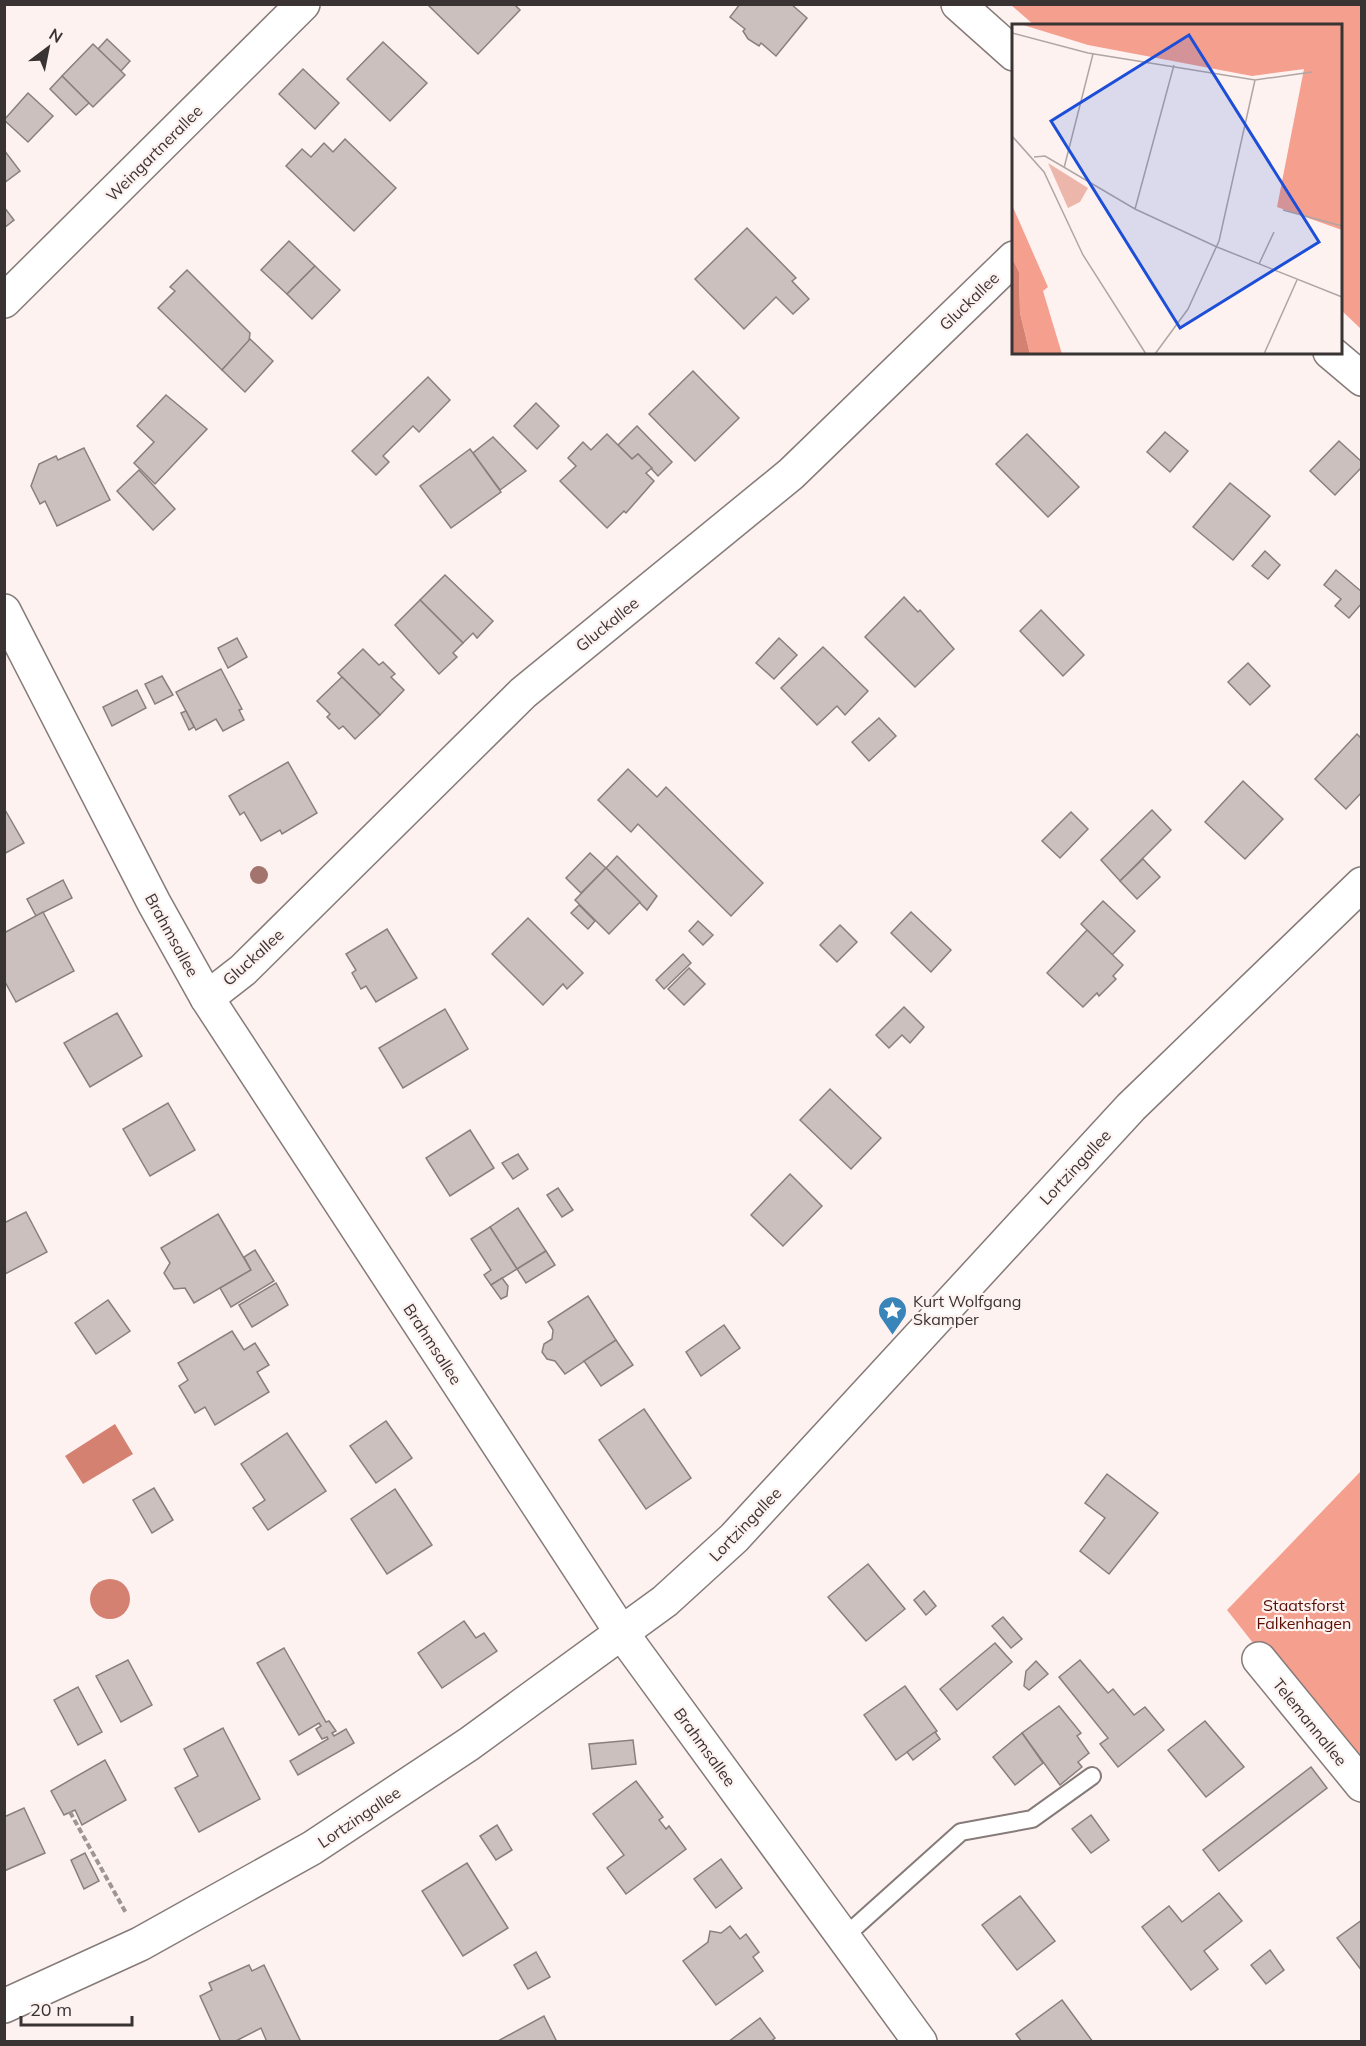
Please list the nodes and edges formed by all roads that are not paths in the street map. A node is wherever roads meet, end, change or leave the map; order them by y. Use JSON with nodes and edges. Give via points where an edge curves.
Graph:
{"nodes":[{"id":1,"x":303,"y":4,"type":"edge"},
{"id":2,"x":958,"y":4,"type":"edge"},
{"id":3,"x":1012,"y":52,"type":"edge"},
{"id":4,"x":1012,"y":260,"type":"edge"},
{"id":5,"x":4,"y":301,"type":"edge"},
{"id":6,"x":1332,"y":354,"type":"edge"},
{"id":7,"x":1362,"y":379,"type":"edge"},
{"id":8,"x":4,"y":611,"type":"edge"},
{"id":9,"x":1362,"y":884,"type":"edge"},
{"id":10,"x":207,"y":998,"type":"junction"},
{"id":11,"x":621,"y":1632,"type":"junction"},
{"id":12,"x":1259,"y":1659,"type":"dead end"},
{"id":13,"x":1092,"y":1776,"type":"dead end"},
{"id":14,"x":1362,"y":1785,"type":"edge"},
{"id":15,"x":844,"y":1937,"type":"junction"},
{"id":16,"x":4,"y":2006,"type":"edge"},
{"id":17,"x":920,"y":2042,"type":"edge"}],
"edges":[{"from":1,"to":5,"type":"street","name":"Weingartnerallee"},
{"from":2,"to":3,"type":"street"},
{"from":4,"to":10,"type":"street","name":"Gluckallee","via":[[791,474],[523,693],[243,970]]},
{"from":6,"to":7,"type":"street"},
{"from":8,"to":10,"type":"street","name":"Brahmsallee"},
{"from":9,"to":11,"type":"street","name":"Lortzingallee","via":[[1131,1107],[735,1538],[665,1601]]},
{"from":10,"to":11,"type":"street","name":"Brahmsallee"},
{"from":11,"to":15,"type":"street","name":"Brahmsallee"},
{"from":11,"to":16,"type":"street","name":"Lortzingallee","via":[[469,1744],[312,1848],[140,1944]]},
{"from":12,"to":14,"type":"street","name":"Telemannallee"},
{"from":13,"to":15,"type":"lane","via":[[1032,1819],[962,1832]]},
{"from":15,"to":17,"type":"street","name":"Brahmsallee"}]}
